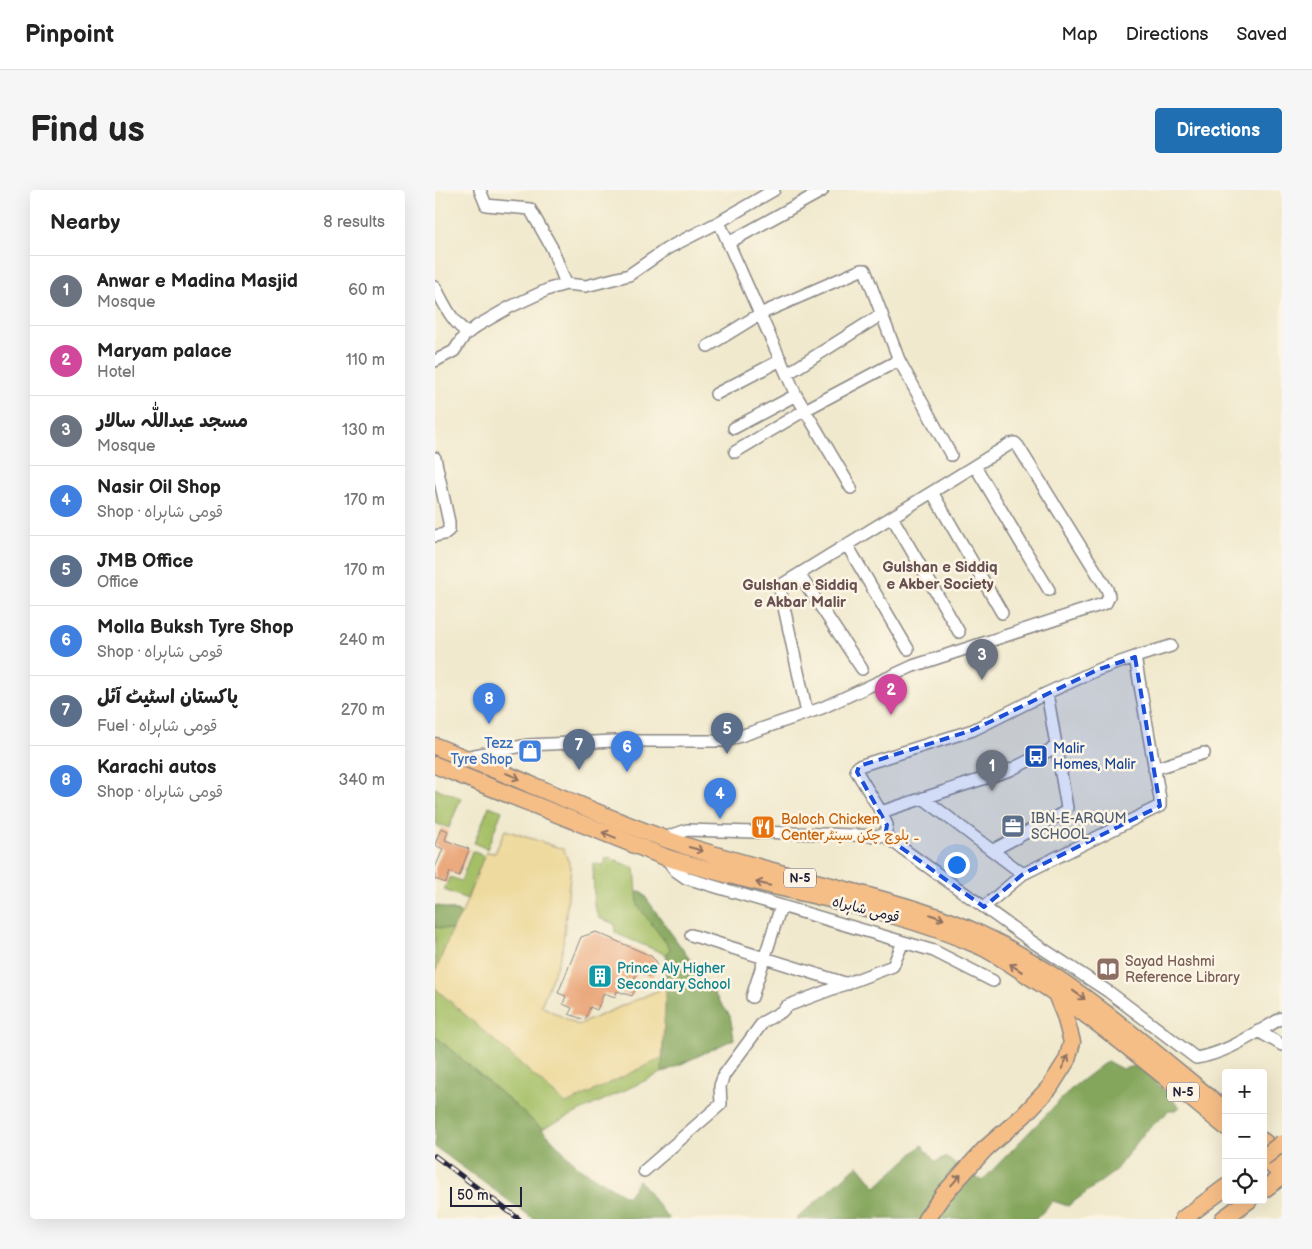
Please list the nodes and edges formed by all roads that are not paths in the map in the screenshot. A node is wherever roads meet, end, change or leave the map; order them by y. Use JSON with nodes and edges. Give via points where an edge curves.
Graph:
{"nodes":[{"id":1,"x":480,"y":190,"type":"edge"},
{"id":2,"x":774,"y":190,"type":"edge"},
{"id":3,"x":822,"y":192,"type":"dead end"},
{"id":4,"x":719,"y":222,"type":"junction"},
{"id":5,"x":728,"y":243,"type":"junction"},
{"id":6,"x":566,"y":284,"type":"junction"},
{"id":7,"x":435,"y":287,"type":"edge"},
{"id":8,"x":760,"y":314,"type":"junction"},
{"id":9,"x":882,"y":314,"type":"junction"},
{"id":10,"x":468,"y":333,"type":"junction"},
{"id":11,"x":708,"y":346,"type":"dead end"},
{"id":12,"x":781,"y":360,"type":"junction"},
{"id":13,"x":899,"y":360,"type":"junction"},
{"id":14,"x":435,"y":361,"type":"edge"},
{"id":15,"x":787,"y":374,"type":"junction"},
{"id":16,"x":715,"y":394,"type":"dead end"},
{"id":17,"x":796,"y":395,"type":"junction"},
{"id":18,"x":805,"y":410,"type":"junction"},
{"id":19,"x":734,"y":428,"type":"dead end"},
{"id":20,"x":735,"y":452,"type":"dead end"},
{"id":21,"x":951,"y":455,"type":"dead end"},
{"id":22,"x":435,"y":458,"type":"edge"},
{"id":23,"x":975,"y":466,"type":"junction"},
{"id":24,"x":851,"y":488,"type":"dead end"},
{"id":25,"x":932,"y":492,"type":"junction"},
{"id":26,"x":892,"y":517,"type":"junction"},
{"id":27,"x":435,"y":536,"type":"edge"},
{"id":28,"x":847,"y":544,"type":"junction"},
{"id":29,"x":799,"y":574,"type":"junction"},
{"id":30,"x":1049,"y":590,"type":"dead end"},
{"id":31,"x":1002,"y":613,"type":"dead end"},
{"id":32,"x":959,"y":632,"type":"dead end"},
{"id":33,"x":1171,"y":646,"type":"dead end"},
{"id":34,"x":908,"y":649,"type":"dead end"},
{"id":35,"x":1135,"y":657,"type":"junction"},
{"id":36,"x":862,"y":670,"type":"dead end"},
{"id":37,"x":1047,"y":693,"type":"junction"},
{"id":38,"x":807,"y":713,"type":"junction"},
{"id":39,"x":435,"y":746,"type":"edge"},
{"id":40,"x":1056,"y":747,"type":"junction"},
{"id":41,"x":1204,"y":753,"type":"dead end"},
{"id":42,"x":462,"y":757,"type":"junction"},
{"id":43,"x":435,"y":764,"type":"edge"},
{"id":44,"x":1154,"y":769,"type":"junction"},
{"id":45,"x":923,"y":798,"type":"junction"},
{"id":46,"x":881,"y":812,"type":"junction"},
{"id":47,"x":885,"y":836,"type":"junction"},
{"id":48,"x":664,"y":838,"type":"junction"},
{"id":49,"x":993,"y":850,"type":"junction"},
{"id":50,"x":665,"y":857,"type":"junction"},
{"id":51,"x":1023,"y":874,"type":"junction"},
{"id":52,"x":781,"y":906,"type":"junction"},
{"id":53,"x":984,"y":907,"type":"junction"},
{"id":54,"x":691,"y":935,"type":"dead end"},
{"id":55,"x":903,"y":942,"type":"junction"},
{"id":56,"x":764,"y":957,"type":"junction"},
{"id":57,"x":993,"y":980,"type":"dead end"},
{"id":58,"x":848,"y":984,"type":"junction"},
{"id":59,"x":1056,"y":994,"type":"junction"},
{"id":60,"x":752,"y":997,"type":"dead end"},
{"id":61,"x":1282,"y":1018,"type":"edge"},
{"id":62,"x":1258,"y":1031,"type":"junction"},
{"id":63,"x":1282,"y":1045,"type":"edge"},
{"id":64,"x":1143,"y":1051,"type":"junction"},
{"id":65,"x":1222,"y":1108,"type":"edge"},
{"id":66,"x":1222,"y":1123,"type":"edge"},
{"id":67,"x":1282,"y":1143,"type":"edge"},
{"id":68,"x":1267,"y":1145,"type":"edge"},
{"id":69,"x":1267,"y":1155,"type":"edge"},
{"id":70,"x":1282,"y":1158,"type":"edge"},
{"id":71,"x":1264,"y":1159,"type":"edge"},
{"id":72,"x":644,"y":1171,"type":"dead end"},
{"id":73,"x":1282,"y":1175,"type":"edge"},
{"id":74,"x":1267,"y":1187,"type":"edge"},
{"id":75,"x":1222,"y":1189,"type":"edge"},
{"id":76,"x":1244,"y":1204,"type":"edge"},
{"id":77,"x":927,"y":1219,"type":"edge"},
{"id":78,"x":1183,"y":1219,"type":"edge"},
{"id":79,"x":1223,"y":1219,"type":"edge"}],
"edges":[{"from":1,"to":6,"type":"street","via":[[486,204],[530,209]]},
{"from":2,"to":4,"type":"street"},
{"from":3,"to":5,"type":"street"},
{"from":4,"to":5,"type":"street"},
{"from":4,"to":6,"type":"street","via":[[669,248],[629,275],[586,286]]},
{"from":5,"to":8,"type":"street"},
{"from":6,"to":10,"type":"street","via":[[510,307]]},
{"from":7,"to":10,"type":"street","via":[[449,313]]},
{"from":8,"to":9,"type":"street","via":[[864,270]]},
{"from":8,"to":11,"type":"street"},
{"from":8,"to":12,"type":"street"},
{"from":9,"to":13,"type":"street"},
{"from":9,"to":15,"type":"street"},
{"from":10,"to":14,"type":"street","via":[[454,351]]},
{"from":12,"to":15,"type":"street"},
{"from":12,"to":16,"type":"street"},
{"from":13,"to":18,"type":"street"},
{"from":13,"to":21,"type":"street"},
{"from":15,"to":17,"type":"street"},
{"from":17,"to":18,"type":"street"},
{"from":17,"to":19,"type":"street"},
{"from":18,"to":20,"type":"street"},
{"from":18,"to":24,"type":"street"},
{"from":22,"to":27,"type":"street","via":[[449,522],[449,530]]},
{"from":23,"to":25,"type":"street"},
{"from":23,"to":30,"type":"street"},
{"from":23,"to":38,"type":"street","via":[[1010,444],[1018,446],[1107,588],[1109,596],[1106,603],[913,666]]},
{"from":25,"to":26,"type":"street"},
{"from":25,"to":31,"type":"street"},
{"from":26,"to":28,"type":"street"},
{"from":26,"to":32,"type":"street"},
{"from":28,"to":29,"type":"street"},
{"from":28,"to":34,"type":"street"},
{"from":29,"to":36,"type":"street"},
{"from":29,"to":38,"type":"street","via":[[780,589]]},
{"from":33,"to":35,"type":"street"},
{"from":35,"to":37,"type":"street"},
{"from":35,"to":44,"type":"street"},
{"from":37,"to":40,"type":"street"},
{"from":37,"to":46,"type":"street","via":[[973,730],[859,766],[857,772]]},
{"from":38,"to":42,"type":"street","via":[[726,741],[528,745]]},
{"from":39,"to":42,"type":"highway","name":"قومی شاہراہ","number":"N-5"},
{"from":40,"to":45,"type":"street","via":[[1010,770]]},
{"from":40,"to":49,"type":"street","via":[[1067,808]]},
{"from":41,"to":44,"type":"street"},
{"from":42,"to":48,"type":"highway","name":"قومی شاہراہ","number":"N-5","one_way":true},
{"from":50,"to":43,"type":"highway","name":"قومی شاہراہ","number":"N-5","one_way":true},
{"from":44,"to":51,"type":"street","via":[[1160,806]]},
{"from":45,"to":46,"type":"street"},
{"from":45,"to":49,"type":"street"},
{"from":46,"to":47,"type":"street","via":[[887,825]]},
{"from":47,"to":48,"type":"street","via":[[687,830]]},
{"from":47,"to":53,"type":"street"},
{"from":48,"to":64,"type":"highway","name":"قومی شاہراہ","number":"N-5","one_way":true,"via":[[913,909],[982,935],[1060,981]]},
{"from":49,"to":51,"type":"street"},
{"from":50,"to":52,"type":"street","via":[[686,878]]},
{"from":59,"to":50,"type":"highway","name":"قومی شاہراہ","number":"N-5","one_way":true,"via":[[983,948],[898,916]]},
{"from":51,"to":53,"type":"street"},
{"from":52,"to":55,"type":"street"},
{"from":52,"to":56,"type":"street"},
{"from":53,"to":62,"type":"street","via":[[1109,992],[1196,1058],[1212,1056]]},
{"from":54,"to":56,"type":"street"},
{"from":55,"to":57,"type":"street","via":[[934,951]]},
{"from":55,"to":58,"type":"street","via":[[893,966]]},
{"from":56,"to":58,"type":"street"},
{"from":56,"to":60,"type":"street"},
{"from":58,"to":72,"type":"street","via":[[787,1006],[763,1022],[724,1075],[720,1086],[721,1104]]},
{"from":59,"to":64,"type":"highway","name":"قومی شاہراہ","number":"N-5"},
{"from":77,"to":59,"type":"highway","one_way":true,"via":[[943,1195],[985,1149],[1050,1087],[1067,1060],[1072,1042]]},
{"from":61,"to":62,"type":"street"},
{"from":62,"to":63,"type":"street"},
{"from":64,"to":65,"type":"highway","name":"قومی شاہراہ","number":"N-5"},
{"from":64,"to":66,"type":"highway","name":"قومی شاہراہ","number":"N-5"},
{"from":67,"to":69,"type":"highway","bridge":true},
{"from":68,"to":70,"type":"highway"},
{"from":71,"to":73,"type":"highway"},
{"from":73,"to":74,"type":"highway"},
{"from":75,"to":78,"type":"highway"},
{"from":76,"to":79,"type":"highway"}]}
